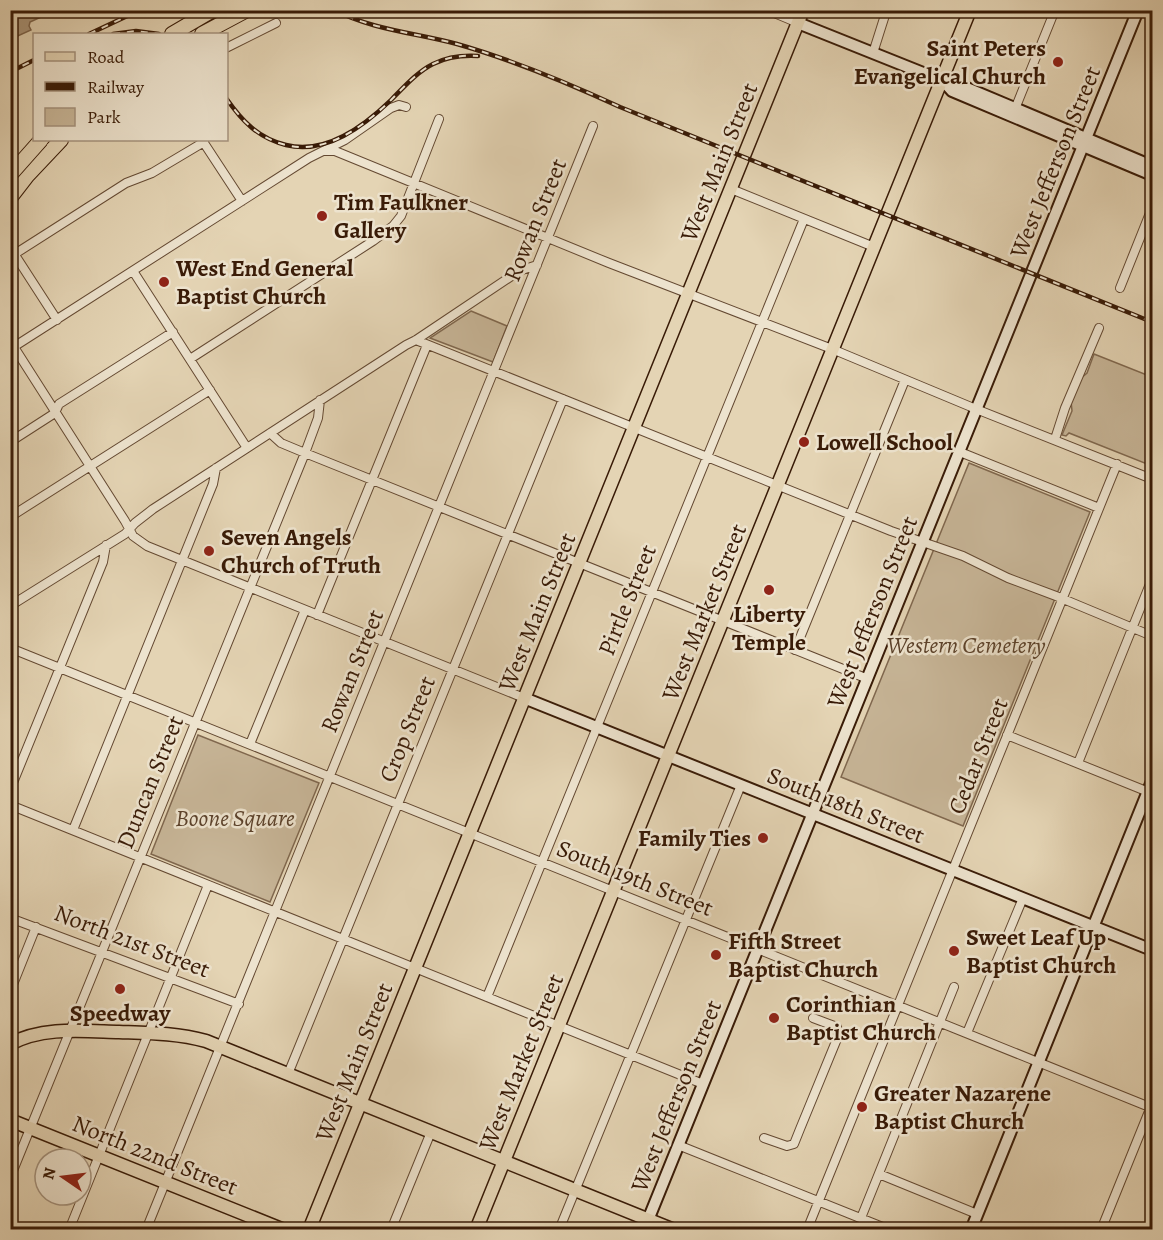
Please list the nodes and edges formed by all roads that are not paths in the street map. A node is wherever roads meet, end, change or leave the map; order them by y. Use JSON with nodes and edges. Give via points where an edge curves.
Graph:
{"nodes":[{"id":1,"x":213,"y":10,"type":"edge"},
{"id":2,"x":247,"y":10,"type":"edge"},
{"id":3,"x":767,"y":10,"type":"edge"},
{"id":4,"x":803,"y":10,"type":"edge"},
{"id":5,"x":970,"y":10,"type":"edge"},
{"id":6,"x":1054,"y":10,"type":"edge"},
{"id":7,"x":1138,"y":10,"type":"edge"},
{"id":8,"x":886,"y":12,"type":"edge"},
{"id":9,"x":276,"y":23,"type":"dead end"},
{"id":10,"x":798,"y":23,"type":"junction"},
{"id":11,"x":174,"y":33,"type":"edge"},
{"id":12,"x":204,"y":33,"type":"edge"},
{"id":13,"x":228,"y":47,"type":"edge"},
{"id":14,"x":873,"y":52,"type":"junction"},
{"id":15,"x":943,"y":81,"type":"junction"},
{"id":16,"x":406,"y":107,"type":"dead end"},
{"id":17,"x":1016,"y":109,"type":"junction"},
{"id":18,"x":439,"y":119,"type":"dead end"},
{"id":19,"x":593,"y":126,"type":"dead end"},
{"id":20,"x":40,"y":141,"type":"edge"},
{"id":21,"x":57,"y":141,"type":"edge"},
{"id":22,"x":58,"y":141,"type":"edge"},
{"id":23,"x":203,"y":141,"type":"edge"},
{"id":24,"x":1085,"y":143,"type":"junction"},
{"id":25,"x":324,"y":151,"type":"junction"},
{"id":26,"x":10,"y":165,"type":"edge"},
{"id":27,"x":1152,"y":166,"type":"edge"},
{"id":28,"x":10,"y":175,"type":"edge"},
{"id":29,"x":1152,"y":175,"type":"edge"},
{"id":30,"x":414,"y":183,"type":"junction"},
{"id":31,"x":731,"y":189,"type":"junction"},
{"id":32,"x":13,"y":195,"type":"edge"},
{"id":33,"x":242,"y":201,"type":"junction"},
{"id":34,"x":1152,"y":208,"type":"edge"},
{"id":35,"x":804,"y":219,"type":"junction"},
{"id":36,"x":549,"y":237,"type":"junction"},
{"id":37,"x":874,"y":247,"type":"junction"},
{"id":38,"x":13,"y":256,"type":"edge"},
{"id":39,"x":537,"y":265,"type":"junction"},
{"id":40,"x":133,"y":271,"type":"junction"},
{"id":41,"x":1120,"y":288,"type":"dead end"},
{"id":42,"x":688,"y":292,"type":"junction"},
{"id":43,"x":57,"y":320,"type":"junction"},
{"id":44,"x":762,"y":322,"type":"junction"},
{"id":45,"x":1099,"y":327,"type":"dead end"},
{"id":46,"x":172,"y":332,"type":"junction"},
{"id":47,"x":416,"y":340,"type":"junction"},
{"id":48,"x":427,"y":345,"type":"junction"},
{"id":49,"x":12,"y":348,"type":"edge"},
{"id":50,"x":832,"y":349,"type":"junction"},
{"id":51,"x":190,"y":359,"type":"junction"},
{"id":52,"x":495,"y":373,"type":"junction"},
{"id":53,"x":905,"y":380,"type":"junction"},
{"id":54,"x":210,"y":390,"type":"junction"},
{"id":55,"x":562,"y":399,"type":"junction"},
{"id":56,"x":320,"y":400,"type":"junction"},
{"id":57,"x":976,"y":409,"type":"junction"},
{"id":58,"x":55,"y":413,"type":"junction"},
{"id":59,"x":634,"y":428,"type":"junction"},
{"id":60,"x":270,"y":433,"type":"junction"},
{"id":61,"x":1055,"y":439,"type":"junction"},
{"id":62,"x":10,"y":442,"type":"edge"},
{"id":63,"x":247,"y":448,"type":"junction"},
{"id":64,"x":960,"y":452,"type":"junction"},
{"id":65,"x":305,"y":453,"type":"junction"},
{"id":66,"x":707,"y":457,"type":"junction"},
{"id":67,"x":1117,"y":464,"type":"junction"},
{"id":68,"x":91,"y":466,"type":"junction"},
{"id":69,"x":216,"y":468,"type":"junction"},
{"id":70,"x":1152,"y":479,"type":"edge"},
{"id":71,"x":372,"y":480,"type":"junction"},
{"id":72,"x":778,"y":486,"type":"junction"},
{"id":73,"x":440,"y":507,"type":"junction"},
{"id":74,"x":1099,"y":508,"type":"junction"},
{"id":75,"x":850,"y":515,"type":"junction"},
{"id":76,"x":10,"y":517,"type":"edge"},
{"id":77,"x":129,"y":529,"type":"junction"},
{"id":78,"x":508,"y":535,"type":"junction"},
{"id":79,"x":923,"y":543,"type":"junction"},
{"id":80,"x":106,"y":545,"type":"junction"},
{"id":81,"x":183,"y":561,"type":"junction"},
{"id":82,"x":579,"y":564,"type":"junction"},
{"id":83,"x":1152,"y":579,"type":"edge"},
{"id":84,"x":250,"y":588,"type":"junction"},
{"id":85,"x":652,"y":592,"type":"junction"},
{"id":86,"x":1062,"y":599,"type":"junction"},
{"id":87,"x":10,"y":606,"type":"edge"},
{"id":88,"x":305,"y":610,"type":"junction"},
{"id":89,"x":318,"y":615,"type":"junction"},
{"id":90,"x":723,"y":621,"type":"junction"},
{"id":91,"x":1133,"y":628,"type":"junction"},
{"id":92,"x":1152,"y":636,"type":"edge"},
{"id":93,"x":385,"y":642,"type":"junction"},
{"id":94,"x":10,"y":648,"type":"edge"},
{"id":95,"x":795,"y":650,"type":"junction"},
{"id":96,"x":60,"y":668,"type":"junction"},
{"id":97,"x":452,"y":669,"type":"junction"},
{"id":98,"x":868,"y":679,"type":"junction"},
{"id":99,"x":127,"y":695,"type":"junction"},
{"id":100,"x":524,"y":698,"type":"junction"},
{"id":101,"x":195,"y":722,"type":"junction"},
{"id":102,"x":597,"y":727,"type":"junction"},
{"id":103,"x":1007,"y":735,"type":"junction"},
{"id":104,"x":250,"y":744,"type":"junction"},
{"id":105,"x":668,"y":756,"type":"junction"},
{"id":106,"x":1078,"y":764,"type":"junction"},
{"id":107,"x":330,"y":777,"type":"junction"},
{"id":108,"x":741,"y":785,"type":"junction"},
{"id":109,"x":1151,"y":789,"type":"edge"},
{"id":110,"x":10,"y":790,"type":"edge"},
{"id":111,"x":398,"y":804,"type":"junction"},
{"id":112,"x":10,"y":805,"type":"edge"},
{"id":113,"x":813,"y":814,"type":"junction"},
{"id":114,"x":73,"y":830,"type":"junction"},
{"id":115,"x":470,"y":832,"type":"junction"},
{"id":116,"x":140,"y":857,"type":"junction"},
{"id":117,"x":542,"y":862,"type":"junction"},
{"id":118,"x":952,"y":871,"type":"junction"},
{"id":119,"x":208,"y":885,"type":"junction"},
{"id":120,"x":613,"y":891,"type":"junction"},
{"id":121,"x":1023,"y":898,"type":"junction"},
{"id":122,"x":276,"y":912,"type":"junction"},
{"id":123,"x":10,"y":918,"type":"edge"},
{"id":124,"x":685,"y":920,"type":"junction"},
{"id":125,"x":36,"y":927,"type":"junction"},
{"id":126,"x":1094,"y":927,"type":"junction"},
{"id":127,"x":343,"y":939,"type":"junction"},
{"id":128,"x":758,"y":949,"type":"junction"},
{"id":129,"x":1152,"y":950,"type":"edge"},
{"id":130,"x":101,"y":952,"type":"junction"},
{"id":131,"x":415,"y":968,"type":"junction"},
{"id":132,"x":170,"y":977,"type":"junction"},
{"id":133,"x":954,"y":987,"type":"dead end"},
{"id":134,"x":10,"y":992,"type":"edge"},
{"id":135,"x":487,"y":997,"type":"junction"},
{"id":136,"x":239,"y":1004,"type":"junction"},
{"id":137,"x":898,"y":1005,"type":"junction"},
{"id":138,"x":813,"y":1018,"type":"dead end"},
{"id":139,"x":940,"y":1022,"type":"junction"},
{"id":140,"x":558,"y":1026,"type":"junction"},
{"id":141,"x":70,"y":1030,"type":"junction"},
{"id":142,"x":148,"y":1033,"type":"junction"},
{"id":143,"x":967,"y":1033,"type":"junction"},
{"id":144,"x":10,"y":1044,"type":"edge"},
{"id":145,"x":221,"y":1047,"type":"junction"},
{"id":146,"x":630,"y":1055,"type":"junction"},
{"id":147,"x":1039,"y":1062,"type":"junction"},
{"id":148,"x":288,"y":1074,"type":"junction"},
{"id":149,"x":703,"y":1084,"type":"junction"},
{"id":150,"x":360,"y":1103,"type":"junction"},
{"id":151,"x":1152,"y":1106,"type":"edge"},
{"id":152,"x":10,"y":1120,"type":"edge"},
{"id":153,"x":30,"y":1128,"type":"junction"},
{"id":154,"x":432,"y":1131,"type":"junction"},
{"id":155,"x":764,"y":1138,"type":"dead end"},
{"id":156,"x":678,"y":1145,"type":"junction"},
{"id":157,"x":99,"y":1155,"type":"junction"},
{"id":158,"x":504,"y":1161,"type":"junction"},
{"id":159,"x":879,"y":1174,"type":"junction"},
{"id":160,"x":10,"y":1178,"type":"edge"},
{"id":161,"x":166,"y":1182,"type":"junction"},
{"id":162,"x":576,"y":1189,"type":"junction"},
{"id":163,"x":819,"y":1201,"type":"junction"},
{"id":164,"x":977,"y":1214,"type":"junction"},
{"id":165,"x":861,"y":1218,"type":"junction"},
{"id":166,"x":646,"y":1224,"type":"edge"},
{"id":167,"x":69,"y":1230,"type":"edge"},
{"id":168,"x":146,"y":1230,"type":"edge"},
{"id":169,"x":284,"y":1230,"type":"edge"},
{"id":170,"x":309,"y":1230,"type":"edge"},
{"id":171,"x":392,"y":1230,"type":"edge"},
{"id":172,"x":476,"y":1230,"type":"edge"},
{"id":173,"x":560,"y":1230,"type":"edge"},
{"id":174,"x":674,"y":1230,"type":"edge"},
{"id":175,"x":807,"y":1230,"type":"edge"},
{"id":176,"x":890,"y":1230,"type":"edge"},
{"id":177,"x":971,"y":1230,"type":"edge"},
{"id":178,"x":1101,"y":1230,"type":"edge"}],
"edges":[{"from":1,"to":11,"type":"highway"},
{"from":2,"to":12,"type":"highway"},
{"from":3,"to":10,"type":"street"},
{"from":4,"to":10,"type":"main road","name":"West Main Street"},
{"from":5,"to":15,"type":"main road","name":"West Market Street"},
{"from":6,"to":17,"type":"street"},
{"from":7,"to":24,"type":"street","name":"West Jefferson Street"},
{"from":8,"to":14,"type":"street"},
{"from":9,"to":13,"type":"street"},
{"from":10,"to":14,"type":"street"},
{"from":10,"to":31,"type":"main road","name":"West Main Street"},
{"from":14,"to":15,"type":"street"},
{"from":15,"to":17,"type":"street"},
{"from":15,"to":24,"type":"street","via":[[952,91]]},
{"from":15,"to":37,"type":"main road","name":"West Market Street"},
{"from":16,"to":25,"type":"street","via":[[391,108]]},
{"from":17,"to":24,"type":"street"},
{"from":18,"to":30,"type":"street"},
{"from":19,"to":36,"type":"street","name":"Rowan Street"},
{"from":20,"to":28,"type":"highway","bridge":true},
{"from":21,"to":26,"type":"street"},
{"from":22,"to":32,"type":"highway"},
{"from":23,"to":33,"type":"street"},
{"from":23,"to":38,"type":"street","via":[[152,173],[126,183]]},
{"from":24,"to":27,"type":"street"},
{"from":24,"to":29,"type":"street"},
{"from":24,"to":57,"type":"street","name":"West Jefferson Street"},
{"from":25,"to":30,"type":"street","via":[[335,151]]},
{"from":25,"to":33,"type":"street"},
{"from":30,"to":36,"type":"street"},
{"from":30,"to":51,"type":"street","via":[[401,216],[384,234]]},
{"from":31,"to":35,"type":"street"},
{"from":31,"to":42,"type":"main road","name":"West Main Street"},
{"from":33,"to":40,"type":"street"},
{"from":34,"to":41,"type":"street"},
{"from":35,"to":37,"type":"street"},
{"from":35,"to":44,"type":"street","name":"Pirtle Street"},
{"from":36,"to":39,"type":"street","name":"Rowan Street"},
{"from":36,"to":42,"type":"street"},
{"from":37,"to":50,"type":"main road","name":"West Market Street"},
{"from":38,"to":43,"type":"street"},
{"from":39,"to":47,"type":"street","via":[[519,271]]},
{"from":39,"to":52,"type":"street","name":"Rowan Street"},
{"from":40,"to":43,"type":"street"},
{"from":40,"to":46,"type":"street"},
{"from":42,"to":44,"type":"street"},
{"from":42,"to":59,"type":"main road","name":"West Main Street"},
{"from":43,"to":49,"type":"street"},
{"from":44,"to":50,"type":"street"},
{"from":44,"to":66,"type":"street","name":"Pirtle Street"},
{"from":45,"to":61,"type":"street"},
{"from":46,"to":51,"type":"street"},
{"from":46,"to":58,"type":"street","via":[[59,404]]},
{"from":47,"to":48,"type":"street"},
{"from":47,"to":56,"type":"street"},
{"from":48,"to":52,"type":"street"},
{"from":48,"to":71,"type":"street"},
{"from":49,"to":58,"type":"street"},
{"from":50,"to":53,"type":"street"},
{"from":50,"to":72,"type":"main road","name":"West Market Street"},
{"from":51,"to":54,"type":"street"},
{"from":52,"to":55,"type":"street"},
{"from":52,"to":73,"type":"street","name":"Rowan Street"},
{"from":53,"to":57,"type":"street"},
{"from":53,"to":75,"type":"street"},
{"from":54,"to":63,"type":"street"},
{"from":54,"to":68,"type":"street"},
{"from":55,"to":59,"type":"street"},
{"from":55,"to":78,"type":"street","name":"Crop Street"},
{"from":56,"to":60,"type":"street"},
{"from":56,"to":65,"type":"street","name":"Duncan Street"},
{"from":57,"to":61,"type":"street"},
{"from":57,"to":64,"type":"street","name":"West Jefferson Street"},
{"from":58,"to":62,"type":"street"},
{"from":58,"to":68,"type":"street"},
{"from":59,"to":66,"type":"street"},
{"from":59,"to":82,"type":"main road","name":"West Main Street"},
{"from":60,"to":63,"type":"street"},
{"from":60,"to":65,"type":"street","via":[[281,443]]},
{"from":61,"to":67,"type":"street"},
{"from":63,"to":69,"type":"street"},
{"from":64,"to":74,"type":"street"},
{"from":64,"to":79,"type":"street","name":"West Jefferson Street"},
{"from":65,"to":71,"type":"street"},
{"from":65,"to":84,"type":"street","name":"Duncan Street"},
{"from":66,"to":72,"type":"street"},
{"from":66,"to":85,"type":"street","name":"Pirtle Street"},
{"from":67,"to":70,"type":"street"},
{"from":67,"to":74,"type":"street","name":"Cedar Street"},
{"from":68,"to":76,"type":"street"},
{"from":68,"to":77,"type":"street"},
{"from":69,"to":77,"type":"street"},
{"from":69,"to":81,"type":"street"},
{"from":71,"to":73,"type":"street"},
{"from":71,"to":89,"type":"street"},
{"from":72,"to":75,"type":"street"},
{"from":72,"to":90,"type":"main road","name":"West Market Street"},
{"from":73,"to":78,"type":"street"},
{"from":73,"to":93,"type":"street","name":"Rowan Street"},
{"from":74,"to":86,"type":"street","name":"Cedar Street"},
{"from":75,"to":79,"type":"street"},
{"from":75,"to":95,"type":"street"},
{"from":77,"to":80,"type":"street"},
{"from":77,"to":81,"type":"street","via":[[147,546]]},
{"from":78,"to":82,"type":"street"},
{"from":78,"to":97,"type":"street","name":"Crop Street"},
{"from":79,"to":86,"type":"street"},
{"from":79,"to":98,"type":"street","name":"West Jefferson Street"},
{"from":80,"to":87,"type":"street"},
{"from":80,"to":96,"type":"street","via":[[103,562]]},
{"from":81,"to":84,"type":"street"},
{"from":81,"to":99,"type":"street"},
{"from":82,"to":85,"type":"street"},
{"from":82,"to":100,"type":"main road","name":"West Main Street"},
{"from":83,"to":91,"type":"street"},
{"from":84,"to":88,"type":"street"},
{"from":84,"to":101,"type":"street","name":"Duncan Street"},
{"from":85,"to":90,"type":"street"},
{"from":85,"to":102,"type":"street","name":"Pirtle Street"},
{"from":86,"to":91,"type":"street"},
{"from":86,"to":103,"type":"street","name":"Cedar Street"},
{"from":88,"to":89,"type":"street"},
{"from":88,"to":104,"type":"street"},
{"from":89,"to":93,"type":"street"},
{"from":90,"to":95,"type":"street"},
{"from":90,"to":105,"type":"main road","name":"West Market Street"},
{"from":91,"to":92,"type":"street"},
{"from":91,"to":106,"type":"street"},
{"from":93,"to":97,"type":"street"},
{"from":93,"to":107,"type":"street","name":"Rowan Street"},
{"from":94,"to":96,"type":"street","name":"South 19th Street"},
{"from":95,"to":98,"type":"street"},
{"from":96,"to":99,"type":"street","name":"South 19th Street"},
{"from":96,"to":110,"type":"street"},
{"from":97,"to":100,"type":"street"},
{"from":97,"to":111,"type":"street","name":"Crop Street"},
{"from":98,"to":113,"type":"street","name":"West Jefferson Street"},
{"from":99,"to":101,"type":"street","name":"South 19th Street"},
{"from":99,"to":114,"type":"street"},
{"from":100,"to":102,"type":"street","name":"South 18th Street"},
{"from":100,"to":115,"type":"main road","name":"West Main Street"},
{"from":101,"to":104,"type":"street","name":"South 19th Street"},
{"from":101,"to":116,"type":"street","name":"Duncan Street"},
{"from":102,"to":105,"type":"street","name":"South 18th Street"},
{"from":102,"to":117,"type":"street","name":"Pirtle Street"},
{"from":103,"to":106,"type":"street"},
{"from":103,"to":118,"type":"street","name":"Cedar Street"},
{"from":104,"to":107,"type":"street","name":"South 19th Street"},
{"from":105,"to":108,"type":"street","name":"South 18th Street"},
{"from":105,"to":120,"type":"main road","name":"West Market Street"},
{"from":106,"to":109,"type":"street"},
{"from":107,"to":111,"type":"street","name":"South 19th Street"},
{"from":107,"to":122,"type":"street","name":"Rowan Street"},
{"from":108,"to":113,"type":"street","name":"South 18th Street"},
{"from":108,"to":124,"type":"street"},
{"from":109,"to":126,"type":"street"},
{"from":111,"to":115,"type":"street","name":"South 19th Street"},
{"from":111,"to":127,"type":"street","name":"Crop Street"},
{"from":112,"to":114,"type":"street"},
{"from":113,"to":118,"type":"street","name":"South 18th Street"},
{"from":113,"to":128,"type":"street","name":"West Jefferson Street"},
{"from":114,"to":116,"type":"street"},
{"from":115,"to":117,"type":"street","name":"South 19th Street"},
{"from":115,"to":131,"type":"main road","name":"West Main Street"},
{"from":116,"to":119,"type":"street"},
{"from":116,"to":130,"type":"street","name":"Duncan Street"},
{"from":117,"to":120,"type":"street","name":"South 19th Street"},
{"from":117,"to":135,"type":"street","name":"Pirtle Street"},
{"from":118,"to":121,"type":"street","name":"South 18th Street"},
{"from":118,"to":137,"type":"street","name":"Cedar Street"},
{"from":119,"to":122,"type":"street"},
{"from":119,"to":132,"type":"street"},
{"from":120,"to":124,"type":"street","name":"South 19th Street"},
{"from":120,"to":140,"type":"main road","name":"West Market Street"},
{"from":121,"to":126,"type":"street","name":"South 18th Street"},
{"from":121,"to":143,"type":"street"},
{"from":122,"to":127,"type":"street"},
{"from":122,"to":136,"type":"street","name":"Rowan Street"},
{"from":123,"to":125,"type":"street","name":"North 21st Street"},
{"from":124,"to":128,"type":"street","name":"South 19th Street"},
{"from":124,"to":146,"type":"street"},
{"from":125,"to":130,"type":"street","name":"North 21st Street"},
{"from":125,"to":134,"type":"street"},
{"from":126,"to":129,"type":"street","name":"South 18th Street"},
{"from":126,"to":147,"type":"street"},
{"from":127,"to":131,"type":"street"},
{"from":127,"to":148,"type":"street","name":"Crop Street"},
{"from":128,"to":137,"type":"street","name":"South 19th Street"},
{"from":128,"to":149,"type":"street","name":"West Jefferson Street"},
{"from":130,"to":132,"type":"street","name":"North 21st Street"},
{"from":130,"to":141,"type":"street","name":"Duncan Street"},
{"from":131,"to":135,"type":"street"},
{"from":131,"to":150,"type":"main road","name":"West Main Street"},
{"from":132,"to":136,"type":"street","name":"North 21st Street"},
{"from":132,"to":142,"type":"street"},
{"from":133,"to":139,"type":"street"},
{"from":135,"to":140,"type":"street"},
{"from":136,"to":145,"type":"street","name":"Rowan Street"},
{"from":137,"to":139,"type":"street","name":"South 19th Street"},
{"from":137,"to":163,"type":"street","name":"Cedar Street"},
{"from":138,"to":155,"type":"street","via":[[837,1027],[839,1034],[794,1144],[787,1146]]},
{"from":139,"to":143,"type":"street","name":"South 19th Street"},
{"from":139,"to":159,"type":"street"},
{"from":140,"to":146,"type":"street"},
{"from":140,"to":158,"type":"main road","name":"West Market Street"},
{"from":141,"to":142,"type":"main road"},
{"from":141,"to":144,"type":"main road","via":[[37,1034]]},
{"from":141,"to":153,"type":"street","name":"Duncan Street"},
{"from":142,"to":145,"type":"main road","via":[[186,1035]]},
{"from":142,"to":157,"type":"street"},
{"from":143,"to":147,"type":"street","name":"South 19th Street"},
{"from":145,"to":148,"type":"main road"},
{"from":145,"to":161,"type":"street","name":"Rowan Street"},
{"from":146,"to":149,"type":"street"},
{"from":146,"to":162,"type":"street"},
{"from":147,"to":151,"type":"street","name":"South 19th Street"},
{"from":147,"to":164,"type":"street"},
{"from":148,"to":150,"type":"main road"},
{"from":149,"to":156,"type":"street","name":"West Jefferson Street"},
{"from":150,"to":154,"type":"main road"},
{"from":150,"to":170,"type":"main road","name":"West Main Street"},
{"from":151,"to":178,"type":"street"},
{"from":152,"to":153,"type":"main road","name":"North 22nd Street"},
{"from":153,"to":157,"type":"main road","name":"North 22nd Street"},
{"from":153,"to":160,"type":"street","name":"Duncan Street"},
{"from":154,"to":158,"type":"main road"},
{"from":154,"to":171,"type":"street"},
{"from":156,"to":163,"type":"street"},
{"from":156,"to":166,"type":"street","name":"West Jefferson Street"},
{"from":157,"to":161,"type":"main road","name":"North 22nd Street"},
{"from":157,"to":167,"type":"street"},
{"from":158,"to":162,"type":"main road"},
{"from":158,"to":172,"type":"main road","name":"West Market Street"},
{"from":159,"to":164,"type":"street"},
{"from":159,"to":165,"type":"street"},
{"from":161,"to":168,"type":"street","name":"Rowan Street"},
{"from":161,"to":169,"type":"main road","name":"North 22nd Street"},
{"from":162,"to":166,"type":"main road"},
{"from":162,"to":173,"type":"street"},
{"from":163,"to":165,"type":"street"},
{"from":163,"to":175,"type":"street","name":"Cedar Street"},
{"from":164,"to":177,"type":"street"},
{"from":165,"to":176,"type":"street"},
{"from":166,"to":174,"type":"main road"}]}
